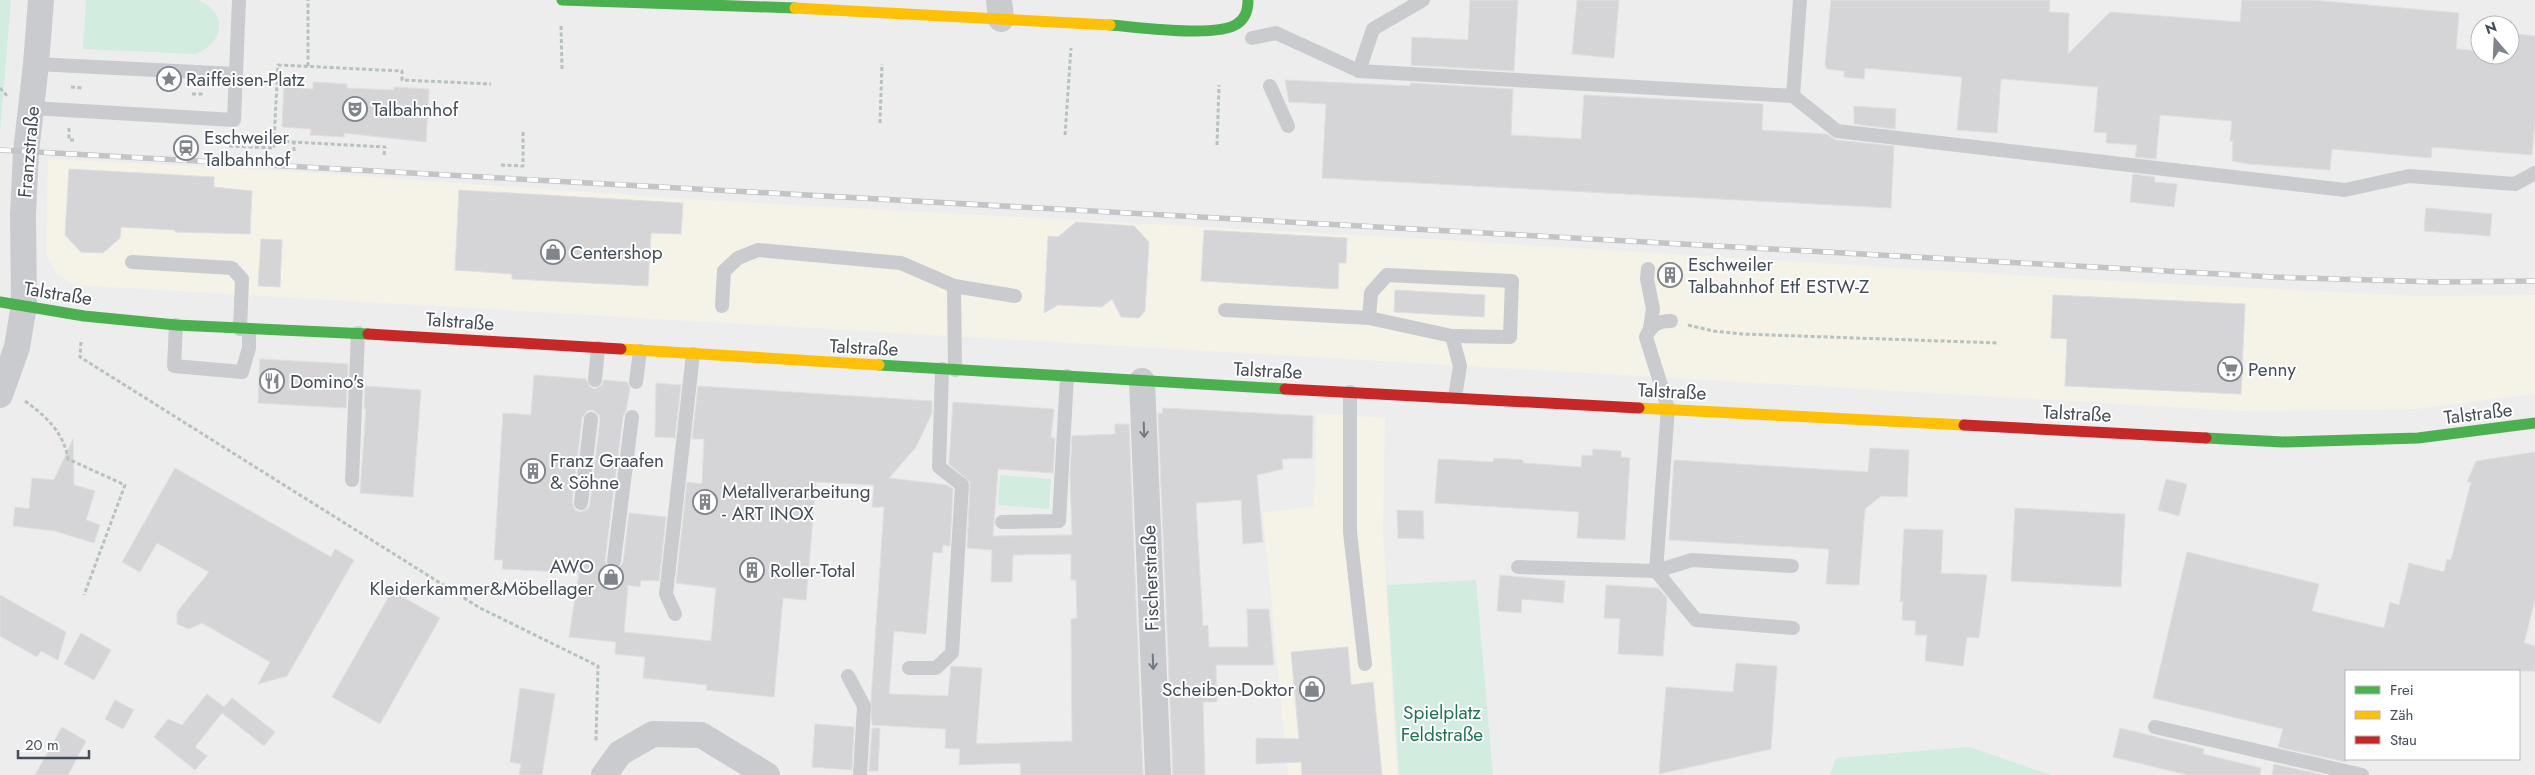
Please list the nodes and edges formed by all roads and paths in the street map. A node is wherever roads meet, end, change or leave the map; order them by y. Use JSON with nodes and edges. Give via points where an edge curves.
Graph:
{"nodes":[{"id":1,"x":41,"y":0,"type":"edge"},
{"id":2,"x":239,"y":0,"type":"edge"},
{"id":3,"x":308,"y":0,"type":"edge"},
{"id":4,"x":562,"y":0,"type":"edge"},
{"id":5,"x":1248,"y":0,"type":"edge"},
{"id":6,"x":1423,"y":0,"type":"edge"},
{"id":7,"x":1800,"y":0,"type":"edge"},
{"id":8,"x":780,"y":4,"type":"edge"},
{"id":9,"x":796,"y":4,"type":"edge"},
{"id":10,"x":1000,"y":10,"type":"edge"},
{"id":11,"x":560,"y":20,"type":"dead end"},
{"id":12,"x":1072,"y":23,"type":"junction"},
{"id":13,"x":1252,"y":38,"type":"dead end"},
{"id":14,"x":36,"y":64,"type":"junction"},
{"id":15,"x":882,"y":64,"type":"dead end"},
{"id":16,"x":308,"y":66,"type":"junction"},
{"id":17,"x":562,"y":70,"type":"dead end"},
{"id":18,"x":1359,"y":71,"type":"junction"},
{"id":19,"x":236,"y":74,"type":"junction"},
{"id":20,"x":491,"y":84,"type":"dead end"},
{"id":21,"x":1219,"y":85,"type":"dead end"},
{"id":22,"x":1270,"y":86,"type":"dead end"},
{"id":23,"x":71,"y":87,"type":"dead end"},
{"id":24,"x":82,"y":88,"type":"dead end"},
{"id":25,"x":192,"y":94,"type":"dead end"},
{"id":26,"x":204,"y":94,"type":"dead end"},
{"id":27,"x":1793,"y":96,"type":"junction"},
{"id":28,"x":32,"y":108,"type":"junction"},
{"id":29,"x":880,"y":123,"type":"dead end"},
{"id":30,"x":1288,"y":126,"type":"dead end"},
{"id":31,"x":523,"y":131,"type":"dead end"},
{"id":32,"x":1065,"y":135,"type":"dead end"},
{"id":33,"x":234,"y":139,"type":"dead end"},
{"id":34,"x":274,"y":141,"type":"junction"},
{"id":35,"x":294,"y":142,"type":"junction"},
{"id":36,"x":1217,"y":145,"type":"dead end"},
{"id":37,"x":229,"y":146,"type":"dead end"},
{"id":38,"x":294,"y":151,"type":"dead end"},
{"id":39,"x":384,"y":155,"type":"dead end"},
{"id":40,"x":500,"y":165,"type":"dead end"},
{"id":41,"x":2535,"y":173,"type":"edge"},
{"id":42,"x":132,"y":262,"type":"dead end"},
{"id":43,"x":1648,"y":268,"type":"dead end"},
{"id":44,"x":954,"y":286,"type":"junction"},
{"id":45,"x":1015,"y":296,"type":"dead end"},
{"id":46,"x":12,"y":303,"type":"edge"},
{"id":47,"x":722,"y":306,"type":"dead end"},
{"id":48,"x":1225,"y":310,"type":"dead end"},
{"id":49,"x":84,"y":316,"type":"junction"},
{"id":50,"x":1370,"y":318,"type":"junction"},
{"id":51,"x":1671,"y":321,"type":"joint"},
{"id":52,"x":176,"y":325,"type":"junction"},
{"id":53,"x":1650,"y":328,"type":"junction"},
{"id":54,"x":244,"y":330,"type":"junction"},
{"id":55,"x":358,"y":333,"type":"junction"},
{"id":56,"x":1452,"y":336,"type":"junction"},
{"id":57,"x":1998,"y":343,"type":"dead end"},
{"id":58,"x":598,"y":348,"type":"junction"},
{"id":59,"x":640,"y":351,"type":"junction"},
{"id":60,"x":693,"y":354,"type":"junction"},
{"id":61,"x":948,"y":369,"type":"junction"},
{"id":62,"x":1067,"y":376,"type":"junction"},
{"id":63,"x":596,"y":380,"type":"dead end"},
{"id":64,"x":1142,"y":381,"type":"junction"},
{"id":65,"x":636,"y":382,"type":"dead end"},
{"id":66,"x":1350,"y":392,"type":"junction"},
{"id":67,"x":0,"y":395,"type":"edge"},
{"id":68,"x":1455,"y":397,"type":"junction"},
{"id":69,"x":26,"y":401,"type":"dead end"},
{"id":70,"x":1668,"y":408,"type":"junction"},
{"id":71,"x":632,"y":417,"type":"dead end"},
{"id":72,"x":591,"y":419,"type":"dead end"},
{"id":73,"x":2535,"y":423,"type":"edge"},
{"id":74,"x":352,"y":480,"type":"dead end"},
{"id":75,"x":581,"y":503,"type":"dead end"},
{"id":76,"x":1002,"y":522,"type":"dead end"},
{"id":77,"x":614,"y":562,"type":"dead end"},
{"id":78,"x":1792,"y":566,"type":"dead end"},
{"id":79,"x":1518,"y":567,"type":"dead end"},
{"id":80,"x":1656,"y":571,"type":"junction"},
{"id":81,"x":84,"y":595,"type":"dead end"},
{"id":82,"x":675,"y":614,"type":"dead end"},
{"id":83,"x":1793,"y":628,"type":"dead end"},
{"id":84,"x":1365,"y":664,"type":"dead end"},
{"id":85,"x":909,"y":668,"type":"dead end"},
{"id":86,"x":848,"y":676,"type":"dead end"},
{"id":87,"x":2155,"y":727,"type":"dead end"},
{"id":88,"x":596,"y":745,"type":"dead end"},
{"id":89,"x":604,"y":775,"type":"edge"},
{"id":90,"x":767,"y":775,"type":"edge"},
{"id":91,"x":860,"y":775,"type":"edge"},
{"id":92,"x":1158,"y":775,"type":"edge"},
{"id":93,"x":2362,"y":775,"type":"edge"}],
"edges":[{"from":1,"to":14,"type":"street","name":"Franzstraße"},
{"from":2,"to":19,"type":"lane"},
{"from":3,"to":16,"type":"path"},
{"from":4,"to":8,"type":"main road"},
{"from":5,"to":12,"type":"main road","via":[[1246,16],[1240,23],[1217,31]]},
{"from":6,"to":18,"type":"lane","via":[[1373,29]]},
{"from":7,"to":27,"type":"lane"},
{"from":8,"to":9,"type":"main road"},
{"from":9,"to":10,"type":"main road"},
{"from":10,"to":12,"type":"main road"},
{"from":11,"to":17,"type":"path"},
{"from":12,"to":32,"type":"path"},
{"from":13,"to":18,"type":"lane","via":[[1276,33]]},
{"from":14,"to":19,"type":"lane"},
{"from":14,"to":28,"type":"street","name":"Franzstraße"},
{"from":15,"to":29,"type":"path"},
{"from":16,"to":20,"type":"path","via":[[402,71],[402,80]]},
{"from":16,"to":34,"type":"path","via":[[278,65]]},
{"from":18,"to":27,"type":"lane"},
{"from":19,"to":28,"type":"lane","via":[[234,120]]},
{"from":21,"to":36,"type":"path"},
{"from":22,"to":30,"type":"lane"},
{"from":23,"to":24,"type":"path"},
{"from":25,"to":26,"type":"path"},
{"from":27,"to":41,"type":"lane","via":[[1836,131],[2345,190],[2409,176],[2516,184]]},
{"from":28,"to":46,"type":"street","name":"Franzstraße"},
{"from":31,"to":40,"type":"path","via":[[523,166]]},
{"from":33,"to":34,"type":"path"},
{"from":34,"to":35,"type":"path"},
{"from":34,"to":37,"type":"path","via":[[274,148]]},
{"from":35,"to":38,"type":"path"},
{"from":35,"to":39,"type":"path","via":[[385,146]]},
{"from":42,"to":54,"type":"lane","via":[[232,268],[242,279]]},
{"from":43,"to":53,"type":"lane","via":[[1653,309]]},
{"from":44,"to":45,"type":"lane"},
{"from":44,"to":47,"type":"lane","via":[[901,263],[758,250],[738,258],[724,271]]},
{"from":44,"to":61,"type":"lane"},
{"from":46,"to":49,"type":"main road","name":"Talstraße"},
{"from":46,"to":67,"type":"street","name":"Franzstraße","via":[[17,347]]},
{"from":48,"to":50,"type":"lane"},
{"from":49,"to":52,"type":"main road","name":"Talstraße"},
{"from":49,"to":88,"type":"path","via":[[80,357],[480,608],[598,666]]},
{"from":50,"to":56,"type":"lane"},
{"from":50,"to":56,"type":"lane","via":[[1371,293],[1387,275],[1512,281],[1510,337]]},
{"from":51,"to":53,"type":"lane","via":[[1660,321]]},
{"from":51,"to":57,"type":"path","via":[[1713,332],[1742,334]]},
{"from":52,"to":54,"type":"main road","name":"Talstraße"},
{"from":52,"to":54,"type":"lane","via":[[174,366],[242,372],[249,348]]},
{"from":53,"to":70,"type":"lane","via":[[1646,337],[1648,350],[1656,363]]},
{"from":54,"to":55,"type":"main road","name":"Talstraße"},
{"from":55,"to":58,"type":"main road","name":"Talstraße"},
{"from":55,"to":74,"type":"lane"},
{"from":56,"to":68,"type":"lane","via":[[1460,366]]},
{"from":58,"to":59,"type":"main road","name":"Talstraße"},
{"from":58,"to":63,"type":"lane"},
{"from":59,"to":60,"type":"main road","name":"Talstraße"},
{"from":59,"to":65,"type":"lane"},
{"from":60,"to":61,"type":"main road","name":"Talstraße"},
{"from":60,"to":82,"type":"lane","via":[[666,594]]},
{"from":61,"to":62,"type":"main road","name":"Talstraße"},
{"from":61,"to":85,"type":"lane","via":[[939,467],[962,485],[952,653],[936,668]]},
{"from":62,"to":64,"type":"main road","name":"Talstraße"},
{"from":62,"to":76,"type":"lane","via":[[1059,521]]},
{"from":64,"to":66,"type":"main road","name":"Talstraße"},
{"from":64,"to":92,"type":"street","name":"Fischerstraße","one_way":true},
{"from":66,"to":68,"type":"main road","name":"Talstraße"},
{"from":66,"to":84,"type":"lane","via":[[1350,532]]},
{"from":68,"to":70,"type":"main road","name":"Talstraße"},
{"from":69,"to":81,"type":"path","via":[[52,423],[65,444],[68,459],[125,485]]},
{"from":70,"to":73,"type":"main road","name":"Talstraße","via":[[2283,442],[2418,438]]},
{"from":70,"to":80,"type":"lane"},
{"from":71,"to":77,"type":"lane"},
{"from":72,"to":75,"type":"lane"},
{"from":78,"to":80,"type":"lane","via":[[1692,560]]},
{"from":79,"to":80,"type":"lane"},
{"from":80,"to":83,"type":"lane","via":[[1696,620]]},
{"from":86,"to":91,"type":"lane","via":[[864,706]]},
{"from":87,"to":93,"type":"lane"},
{"from":89,"to":90,"type":"street","via":[[620,753],[653,734],[701,735]]}]}
